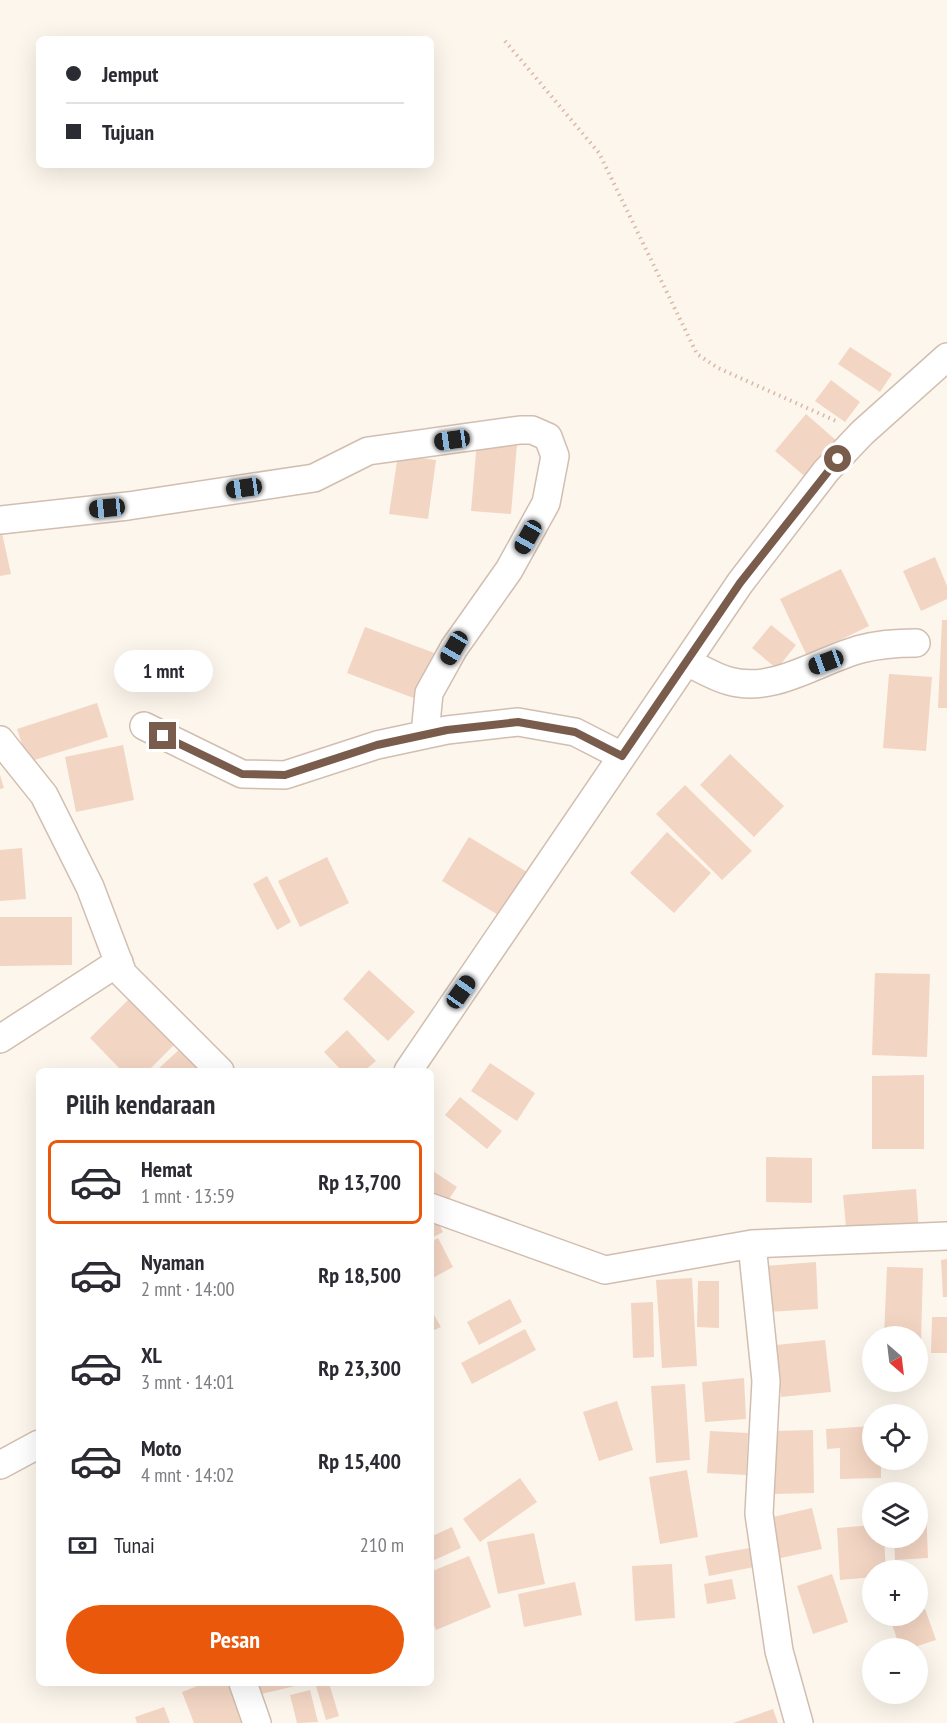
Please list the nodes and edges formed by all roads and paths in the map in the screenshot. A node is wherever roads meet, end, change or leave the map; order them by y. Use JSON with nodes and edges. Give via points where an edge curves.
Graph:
{"nodes":[{"id":1,"x":505,"y":40,"type":"dead end"},
{"id":2,"x":947,"y":357,"type":"edge"},
{"id":3,"x":862,"y":433,"type":"junction"},
{"id":4,"x":0,"y":519,"type":"edge"},
{"id":5,"x":916,"y":643,"type":"dead end"},
{"id":6,"x":687,"y":662,"type":"junction"},
{"id":7,"x":144,"y":726,"type":"dead end"},
{"id":8,"x":425,"y":734,"type":"junction"},
{"id":9,"x":0,"y":740,"type":"edge"},
{"id":10,"x":622,"y":756,"type":"junction"},
{"id":11,"x":119,"y":962,"type":"junction"},
{"id":12,"x":0,"y":1039,"type":"edge"},
{"id":13,"x":217,"y":1068,"type":"edge"},
{"id":14,"x":410,"y":1068,"type":"edge"},
{"id":15,"x":434,"y":1208,"type":"edge"},
{"id":16,"x":947,"y":1236,"type":"edge"},
{"id":17,"x":752,"y":1244,"type":"junction"},
{"id":18,"x":36,"y":1446,"type":"edge"},
{"id":19,"x":0,"y":1465,"type":"edge"},
{"id":20,"x":244,"y":1686,"type":"edge"},
{"id":21,"x":257,"y":1723,"type":"edge"},
{"id":22,"x":799,"y":1723,"type":"edge"}],
"edges":[{"from":1,"to":3,"type":"path","via":[[599,153],[697,354],[718,368]]},
{"from":2,"to":3,"type":"street"},
{"from":3,"to":6,"type":"street","via":[[826,471],[747,574]]},
{"from":4,"to":8,"type":"street","via":[[128,506],[314,478],[368,451],[520,430],[548,437],[555,456],[546,503],[509,570],[454,648],[429,693]]},
{"from":5,"to":6,"type":"street","via":[[887,643],[771,682],[750,684],[729,681]]},
{"from":6,"to":10,"type":"street"},
{"from":7,"to":8,"type":"street","via":[[242,774],[285,775]]},
{"from":8,"to":10,"type":"street","via":[[518,722],[575,732]]},
{"from":9,"to":11,"type":"street","via":[[44,795],[90,887]]},
{"from":10,"to":14,"type":"street"},
{"from":11,"to":12,"type":"street"},
{"from":11,"to":13,"type":"street","via":[[123,974]]},
{"from":15,"to":17,"type":"street","via":[[604,1270]]},
{"from":16,"to":17,"type":"street"},
{"from":17,"to":22,"type":"street","via":[[766,1381],[759,1514],[779,1651]]},
{"from":18,"to":19,"type":"street"},
{"from":20,"to":21,"type":"street"}]}
